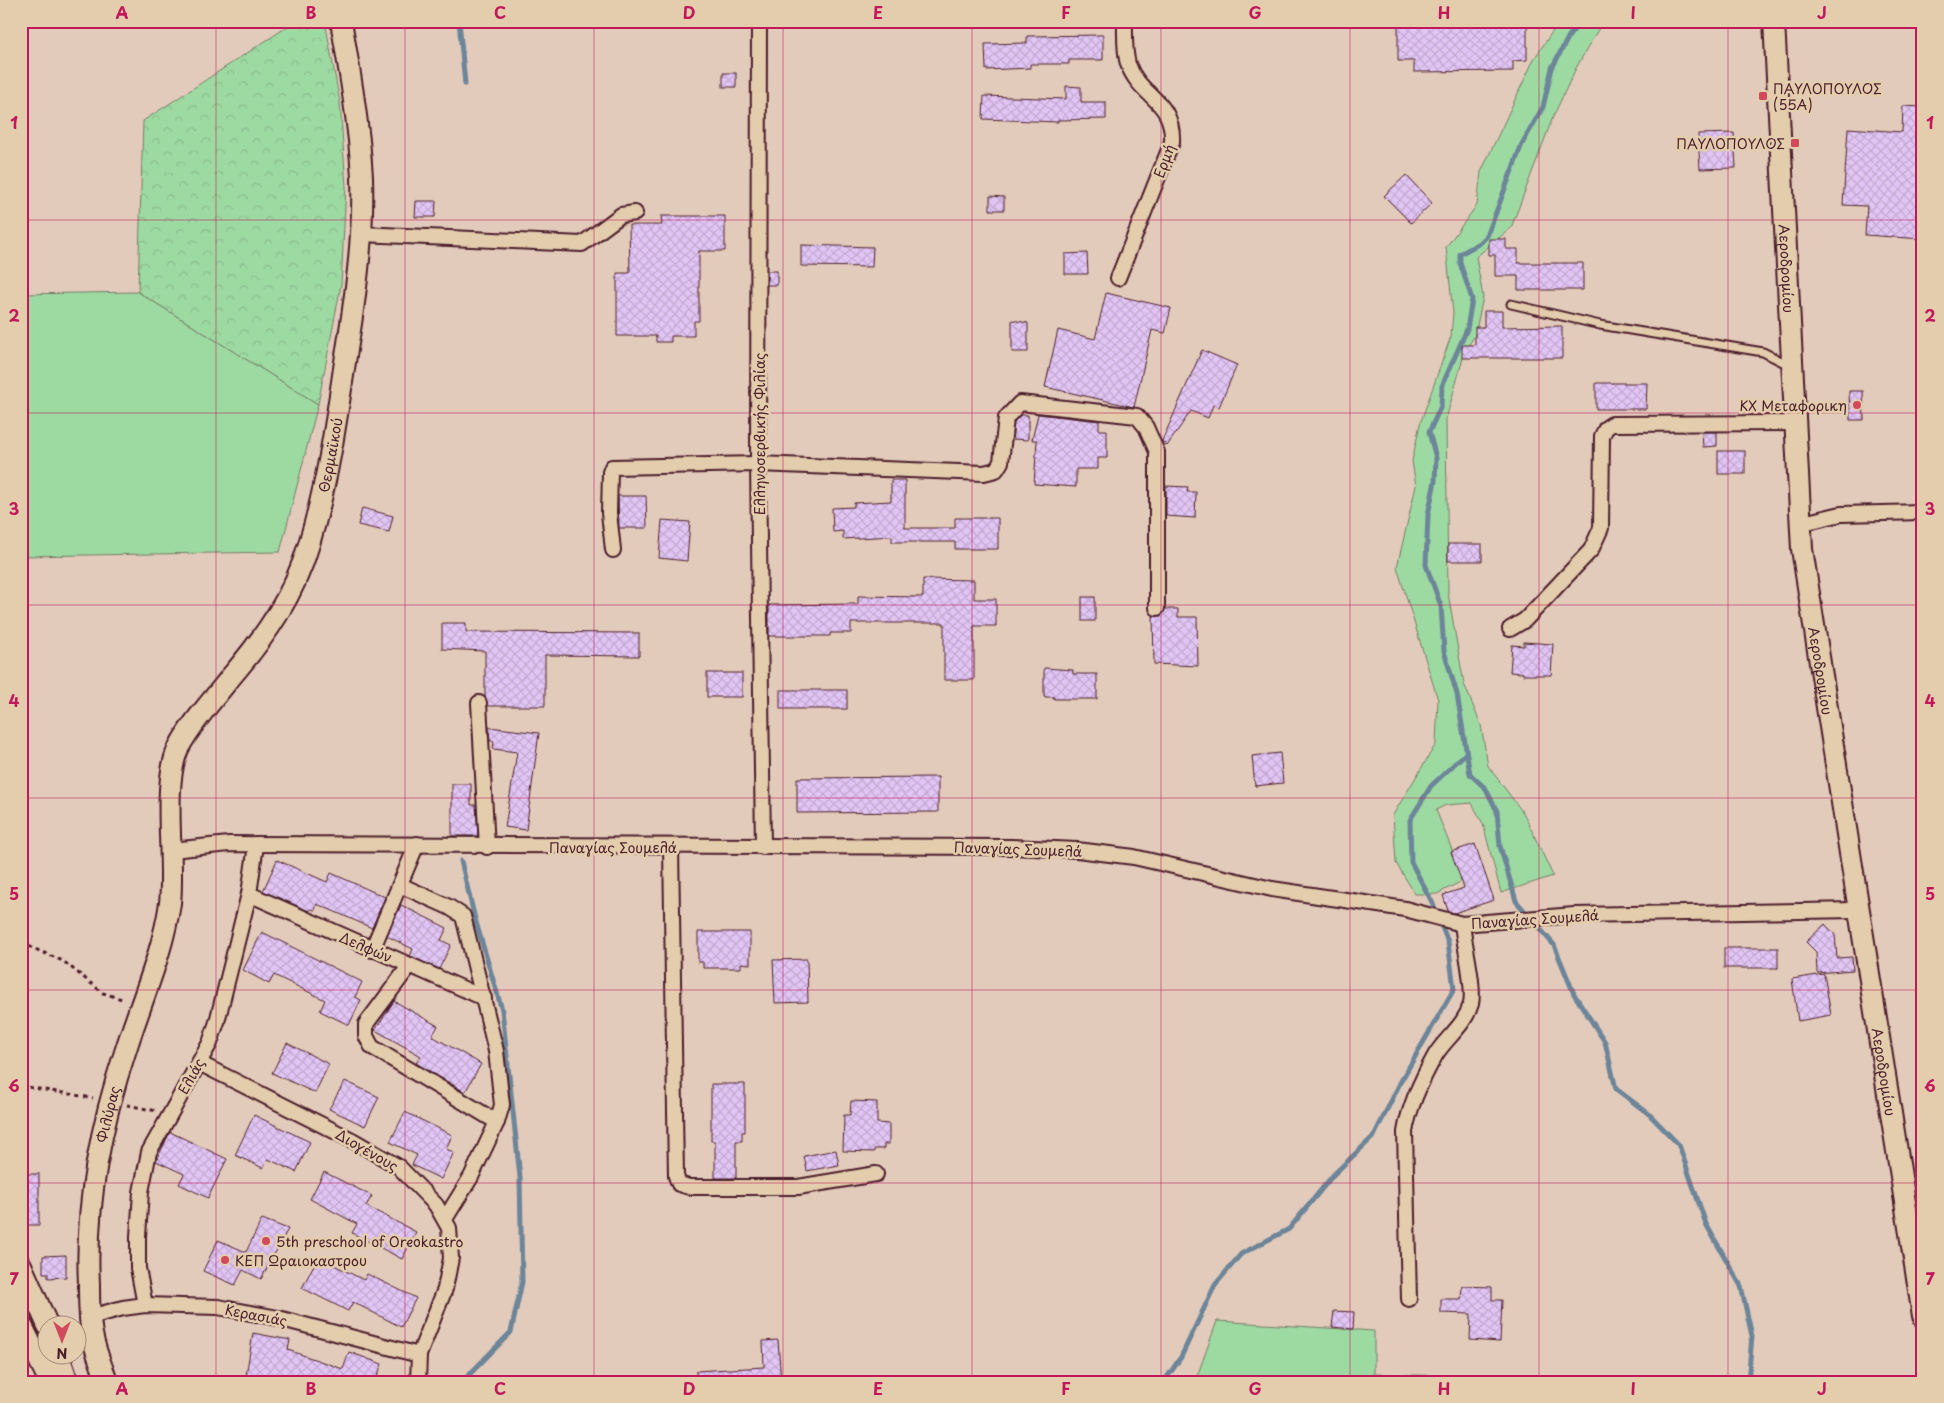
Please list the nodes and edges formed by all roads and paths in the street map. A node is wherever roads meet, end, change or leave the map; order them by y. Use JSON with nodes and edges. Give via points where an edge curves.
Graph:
{"nodes":[{"id":1,"x":341,"y":21,"type":"edge"},
{"id":2,"x":759,"y":21,"type":"edge"},
{"id":3,"x":1125,"y":21,"type":"edge"},
{"id":4,"x":1774,"y":21,"type":"edge"},
{"id":5,"x":635,"y":212,"type":"dead end"},
{"id":6,"x":361,"y":234,"type":"junction"},
{"id":7,"x":1118,"y":278,"type":"dead end"},
{"id":8,"x":1511,"y":304,"type":"dead end"},
{"id":9,"x":1792,"y":366,"type":"junction"},
{"id":10,"x":1795,"y":423,"type":"junction"},
{"id":11,"x":758,"y":464,"type":"junction"},
{"id":12,"x":1923,"y":512,"type":"edge"},
{"id":13,"x":1799,"y":524,"type":"junction"},
{"id":14,"x":613,"y":550,"type":"dead end"},
{"id":15,"x":1157,"y":608,"type":"dead end"},
{"id":16,"x":1510,"y":629,"type":"dead end"},
{"id":17,"x":479,"y":703,"type":"dead end"},
{"id":18,"x":417,"y":844,"type":"junction"},
{"id":19,"x":256,"y":845,"type":"junction"},
{"id":20,"x":487,"y":847,"type":"junction"},
{"id":21,"x":671,"y":847,"type":"junction"},
{"id":22,"x":762,"y":847,"type":"junction"},
{"id":23,"x":172,"y":850,"type":"junction"},
{"id":24,"x":400,"y":885,"type":"junction"},
{"id":25,"x":249,"y":894,"type":"junction"},
{"id":26,"x":1857,"y":910,"type":"junction"},
{"id":27,"x":1462,"y":924,"type":"junction"},
{"id":28,"x":21,"y":943,"type":"edge"},
{"id":29,"x":372,"y":950,"type":"junction"},
{"id":30,"x":410,"y":965,"type":"junction"},
{"id":31,"x":484,"y":998,"type":"junction"},
{"id":32,"x":143,"y":1000,"type":"junction"},
{"id":33,"x":199,"y":1063,"type":"junction"},
{"id":34,"x":497,"y":1122,"type":"junction"},
{"id":35,"x":876,"y":1174,"type":"dead end"},
{"id":36,"x":445,"y":1219,"type":"junction"},
{"id":37,"x":21,"y":1265,"type":"edge"},
{"id":38,"x":1409,"y":1299,"type":"dead end"},
{"id":39,"x":145,"y":1305,"type":"junction"},
{"id":40,"x":44,"y":1316,"type":"edge"},
{"id":41,"x":1923,"y":1316,"type":"edge"},
{"id":42,"x":90,"y":1317,"type":"junction"},
{"id":43,"x":21,"y":1324,"type":"edge"},
{"id":44,"x":418,"y":1355,"type":"junction"},
{"id":45,"x":62,"y":1366,"type":"edge"},
{"id":46,"x":50,"y":1382,"type":"edge"},
{"id":47,"x":68,"y":1382,"type":"edge"},
{"id":48,"x":108,"y":1382,"type":"edge"},
{"id":49,"x":418,"y":1382,"type":"edge"}],
"edges":[{"from":1,"to":6,"type":"street","name":"Θερμαϊκού","via":[[362,177]]},
{"from":2,"to":11,"type":"street","name":"Ελληνοσερβικής Φιλίας"},
{"from":3,"to":7,"type":"street","name":"Ερμή","via":[[1128,64],[1136,79],[1168,114],[1172,142]]},
{"from":4,"to":9,"type":"street","name":"Αεροδρομίου"},
{"from":5,"to":6,"type":"street","via":[[621,215],[582,244]]},
{"from":6,"to":23,"type":"street","name":"Θερμαϊκού","via":[[338,413],[309,546],[275,622],[180,744],[171,774]]},
{"from":8,"to":9,"type":"lane","via":[[1600,325],[1763,352]]},
{"from":9,"to":10,"type":"street","name":"Αεροδρομίου"},
{"from":10,"to":13,"type":"street","name":"Αεροδρομίου"},
{"from":10,"to":16,"type":"street","via":[[1612,424],[1606,428],[1602,436],[1601,528],[1597,539],[1524,620]]},
{"from":11,"to":14,"type":"street","via":[[612,467],[608,513]]},
{"from":11,"to":15,"type":"street","via":[[984,472],[996,470],[1001,462],[1006,418],[1020,403],[1137,416],[1146,427],[1157,452]]},
{"from":11,"to":22,"type":"street","name":"Ελληνοσερβικής Φιλίας"},
{"from":12,"to":13,"type":"street","via":[[1841,514]]},
{"from":13,"to":26,"type":"street","name":"Αεροδρομίου"},
{"from":17,"to":20,"type":"street"},
{"from":18,"to":19,"type":"street","name":"Παναγίας Σουμελά"},
{"from":18,"to":20,"type":"street","name":"Παναγίας Σουμελά"},
{"from":18,"to":24,"type":"street"},
{"from":19,"to":23,"type":"street","name":"Παναγίας Σουμελά","via":[[200,845]]},
{"from":19,"to":25,"type":"street","name":"Ελιάς"},
{"from":20,"to":21,"type":"street","name":"Παναγίας Σουμελά"},
{"from":21,"to":22,"type":"street","name":"Παναγίας Σουμελά"},
{"from":21,"to":35,"type":"street","via":[[676,1176],[679,1184],[689,1187],[798,1187]]},
{"from":22,"to":27,"type":"street","name":"Παναγίας Σουμελά","via":[[1011,847],[1110,853],[1239,882],[1377,903]]},
{"from":23,"to":32,"type":"street","name":"Φιλύρας","via":[[166,922]]},
{"from":24,"to":29,"type":"street"},
{"from":24,"to":31,"type":"street","via":[[463,916]]},
{"from":25,"to":29,"type":"street","name":"Δελφών"},
{"from":25,"to":33,"type":"street","name":"Ελιάς","via":[[217,1022]]},
{"from":26,"to":27,"type":"street","name":"Παναγίας Σουμελά","via":[[1574,914]]},
{"from":26,"to":41,"type":"street","name":"Αεροδρομίου"},
{"from":27,"to":38,"type":"street","via":[[1471,1003],[1461,1024],[1437,1054],[1407,1119],[1405,1132]]},
{"from":28,"to":32,"type":"path","via":[[63,961],[103,993],[121,1000]]},
{"from":29,"to":30,"type":"street","name":"Δελφών"},
{"from":30,"to":31,"type":"street","name":"Δελφών"},
{"from":30,"to":34,"type":"street","via":[[366,1024],[366,1036],[372,1047]]},
{"from":31,"to":34,"type":"street","via":[[496,1051],[502,1106]]},
{"from":32,"to":42,"type":"street","name":"Φιλύρας","via":[[125,1050],[94,1168],[88,1226]]},
{"from":33,"to":36,"type":"street","name":"Διογένους","via":[[354,1140],[399,1167],[436,1205]]},
{"from":33,"to":39,"type":"street","name":"Ελιάς","via":[[148,1152],[138,1236],[138,1268]]},
{"from":34,"to":36,"type":"street","via":[[471,1177]]},
{"from":36,"to":44,"type":"street","name":"Διογένους","via":[[451,1246],[446,1281]]},
{"from":37,"to":40,"type":"street"},
{"from":39,"to":42,"type":"street","name":"Κερασιάς"},
{"from":39,"to":44,"type":"street","name":"Κερασιάς","via":[[238,1310]]},
{"from":42,"to":48,"type":"street","name":"Φιλύρας","via":[[92,1336]]},
{"from":43,"to":46,"type":"street"},
{"from":44,"to":49,"type":"street"},
{"from":45,"to":47,"type":"street"}]}
